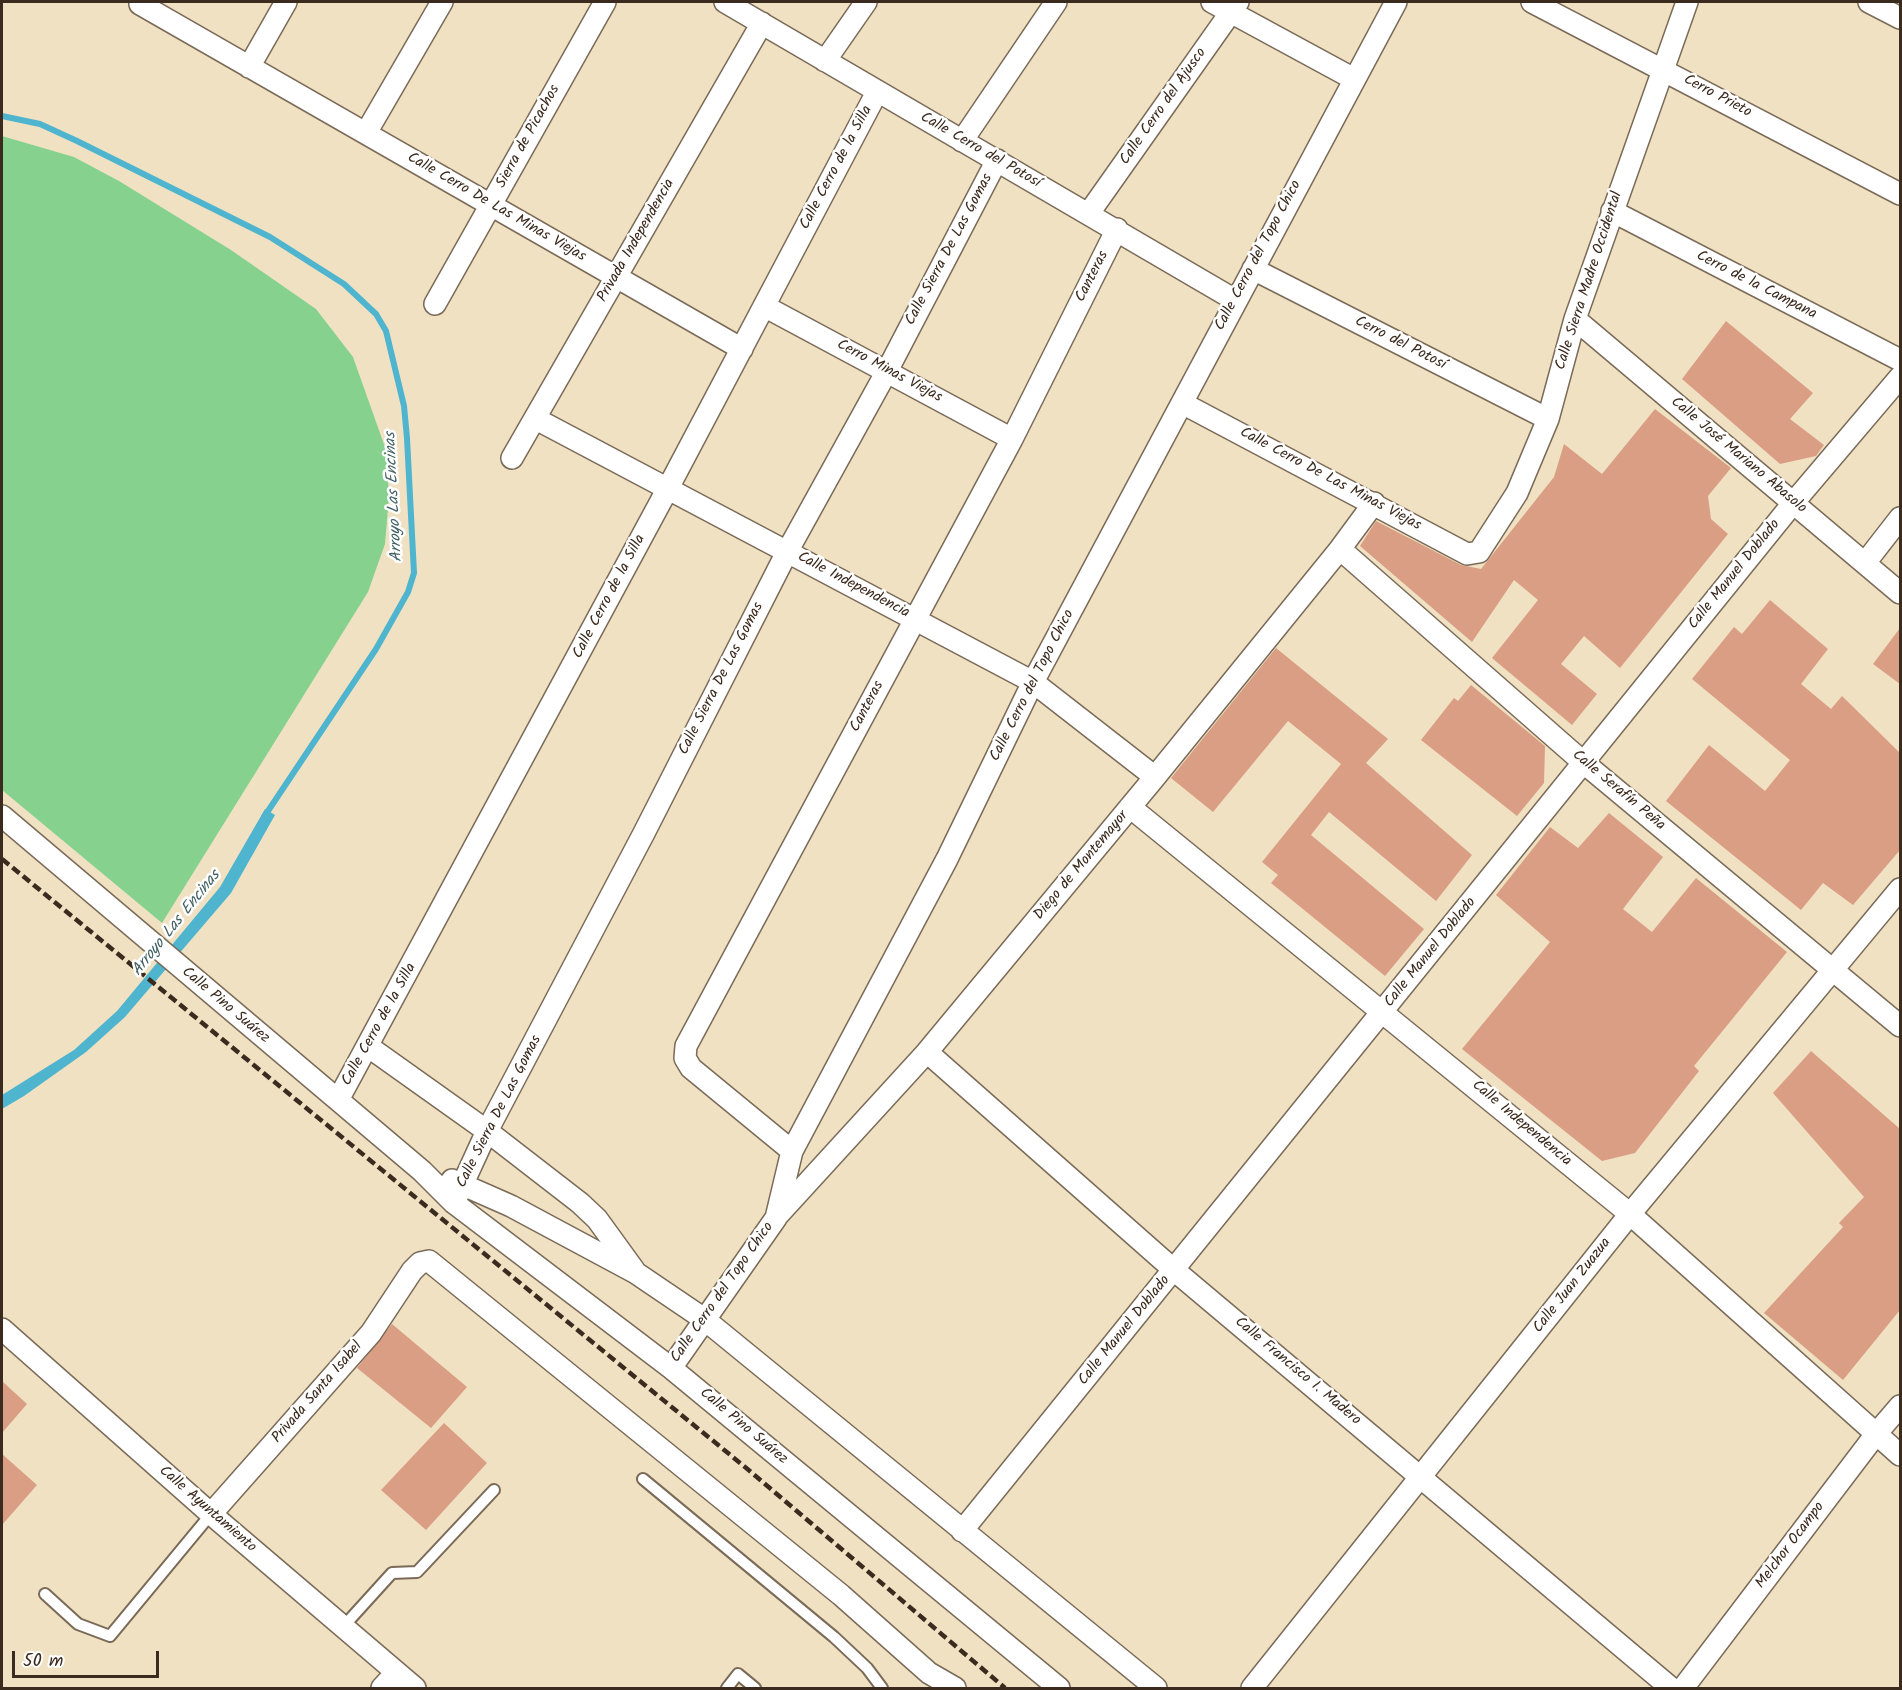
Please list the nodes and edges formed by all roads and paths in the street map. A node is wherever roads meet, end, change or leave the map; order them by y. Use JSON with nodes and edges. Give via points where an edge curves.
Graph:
{"nodes":[{"id":1,"x":286,"y":2,"type":"edge"},
{"id":2,"x":442,"y":2,"type":"edge"},
{"id":3,"x":605,"y":2,"type":"edge"},
{"id":4,"x":725,"y":2,"type":"edge"},
{"id":5,"x":866,"y":2,"type":"edge"},
{"id":6,"x":1056,"y":2,"type":"edge"},
{"id":7,"x":1212,"y":2,"type":"edge"},
{"id":8,"x":1396,"y":2,"type":"edge"},
{"id":9,"x":1532,"y":2,"type":"edge"},
{"id":10,"x":1688,"y":2,"type":"edge"},
{"id":11,"x":1869,"y":2,"type":"edge"},
{"id":12,"x":140,"y":4,"type":"dead end"},
{"id":13,"x":1234,"y":6,"type":"edge"},
{"id":14,"x":1900,"y":18,"type":"edge"},
{"id":15,"x":762,"y":23,"type":"junction"},
{"id":16,"x":825,"y":61,"type":"junction"},
{"id":17,"x":249,"y":67,"type":"junction"},
{"id":18,"x":1662,"y":68,"type":"junction"},
{"id":19,"x":1354,"y":79,"type":"junction"},
{"id":20,"x":877,"y":92,"type":"junction"},
{"id":21,"x":366,"y":133,"type":"junction"},
{"id":22,"x":962,"y":141,"type":"junction"},
{"id":23,"x":997,"y":160,"type":"junction"},
{"id":24,"x":1900,"y":194,"type":"edge"},
{"id":25,"x":491,"y":205,"type":"junction"},
{"id":26,"x":1612,"y":211,"type":"junction"},
{"id":27,"x":1089,"y":213,"type":"junction"},
{"id":28,"x":1117,"y":230,"type":"junction"},
{"id":29,"x":1253,"y":269,"type":"junction"},
{"id":30,"x":616,"y":277,"type":"junction"},
{"id":31,"x":1235,"y":300,"type":"junction"},
{"id":32,"x":435,"y":304,"type":"dead end"},
{"id":33,"x":764,"y":306,"type":"junction"},
{"id":34,"x":1575,"y":319,"type":"junction"},
{"id":35,"x":742,"y":349,"type":"junction"},
{"id":36,"x":1900,"y":360,"type":"edge"},
{"id":37,"x":887,"y":371,"type":"junction"},
{"id":38,"x":1900,"y":377,"type":"edge"},
{"id":39,"x":1182,"y":402,"type":"junction"},
{"id":40,"x":536,"y":419,"type":"junction"},
{"id":41,"x":1548,"y":419,"type":"junction"},
{"id":42,"x":1012,"y":439,"type":"junction"},
{"id":43,"x":512,"y":458,"type":"dead end"},
{"id":44,"x":668,"y":490,"type":"junction"},
{"id":45,"x":1794,"y":502,"type":"junction"},
{"id":46,"x":1374,"y":503,"type":"junction"},
{"id":47,"x":1900,"y":518,"type":"edge"},
{"id":48,"x":1340,"y":549,"type":"junction"},
{"id":49,"x":787,"y":552,"type":"junction"},
{"id":50,"x":1479,"y":552,"type":"joint"},
{"id":51,"x":1865,"y":563,"type":"junction"},
{"id":52,"x":1900,"y":593,"type":"edge"},
{"id":53,"x":914,"y":619,"type":"junction"},
{"id":54,"x":1033,"y":682,"type":"junction"},
{"id":55,"x":1584,"y":763,"type":"junction"},
{"id":56,"x":1155,"y":777,"type":"junction"},
{"id":57,"x":1130,"y":807,"type":"junction"},
{"id":58,"x":2,"y":816,"type":"edge"},
{"id":59,"x":1900,"y":890,"type":"edge"},
{"id":60,"x":1832,"y":969,"type":"junction"},
{"id":61,"x":1384,"y":1011,"type":"junction"},
{"id":62,"x":1900,"y":1026,"type":"edge"},
{"id":63,"x":369,"y":1047,"type":"junction"},
{"id":64,"x":927,"y":1052,"type":"junction"},
{"id":65,"x":338,"y":1100,"type":"junction"},
{"id":66,"x":487,"y":1131,"type":"junction"},
{"id":67,"x":792,"y":1151,"type":"junction"},
{"id":68,"x":422,"y":1171,"type":"junction"},
{"id":69,"x":464,"y":1183,"type":"junction"},
{"id":70,"x":454,"y":1203,"type":"junction"},
{"id":71,"x":1630,"y":1214,"type":"junction"},
{"id":72,"x":776,"y":1218,"type":"junction"},
{"id":73,"x":1174,"y":1269,"type":"junction"},
{"id":74,"x":636,"y":1273,"type":"junction"},
{"id":75,"x":704,"y":1319,"type":"junction"},
{"id":76,"x":2,"y":1329,"type":"edge"},
{"id":77,"x":671,"y":1368,"type":"junction"},
{"id":78,"x":1900,"y":1406,"type":"edge"},
{"id":79,"x":1876,"y":1434,"type":"junction"},
{"id":80,"x":1900,"y":1455,"type":"edge"},
{"id":81,"x":1422,"y":1477,"type":"junction"},
{"id":82,"x":642,"y":1479,"type":"dead end"},
{"id":83,"x":494,"y":1490,"type":"dead end"},
{"id":84,"x":211,"y":1514,"type":"junction"},
{"id":85,"x":962,"y":1531,"type":"junction"},
{"id":86,"x":45,"y":1594,"type":"dead end"},
{"id":87,"x":342,"y":1627,"type":"junction"},
{"id":88,"x":396,"y":1673,"type":"junction"},
{"id":89,"x":382,"y":1689,"type":"edge"},
{"id":90,"x":415,"y":1689,"type":"edge"},
{"id":91,"x":727,"y":1689,"type":"edge"},
{"id":92,"x":755,"y":1689,"type":"edge"},
{"id":93,"x":882,"y":1689,"type":"edge"},
{"id":94,"x":955,"y":1689,"type":"edge"},
{"id":95,"x":1059,"y":1689,"type":"edge"},
{"id":96,"x":1156,"y":1689,"type":"edge"},
{"id":97,"x":1252,"y":1689,"type":"edge"},
{"id":98,"x":1671,"y":1689,"type":"edge"},
{"id":99,"x":1683,"y":1689,"type":"edge"}],
"edges":[{"from":1,"to":17,"type":"street"},
{"from":2,"to":21,"type":"street"},
{"from":3,"to":25,"type":"street","name":"Sierra de Picachos"},
{"from":4,"to":15,"type":"street","name":"Calle Cerro del Potosí"},
{"from":5,"to":16,"type":"street"},
{"from":6,"to":22,"type":"street"},
{"from":7,"to":13,"type":"street"},
{"from":8,"to":19,"type":"street","name":"Calle Cerro del Topo Chico"},
{"from":9,"to":18,"type":"street","name":"Cerro Prieto"},
{"from":10,"to":18,"type":"street","name":"Calle Sierra Madre Occidental"},
{"from":11,"to":14,"type":"street"},
{"from":12,"to":17,"type":"street","name":"Calle Cerro De Las Minas Viejas"},
{"from":13,"to":19,"type":"street"},
{"from":13,"to":27,"type":"street","name":"Calle Cerro del Ajusco"},
{"from":15,"to":16,"type":"street","name":"Calle Cerro del Potosí"},
{"from":15,"to":30,"type":"street","name":"Privada Independencia"},
{"from":16,"to":20,"type":"street","name":"Calle Cerro del Potosí"},
{"from":17,"to":21,"type":"street","name":"Calle Cerro De Las Minas Viejas"},
{"from":18,"to":24,"type":"street","name":"Cerro Prieto"},
{"from":18,"to":26,"type":"street","name":"Calle Sierra Madre Occidental"},
{"from":19,"to":29,"type":"street","name":"Calle Cerro del Topo Chico"},
{"from":20,"to":22,"type":"street","name":"Calle Cerro del Potosí"},
{"from":20,"to":33,"type":"street","name":"Calle Cerro de la Silla"},
{"from":21,"to":25,"type":"street","name":"Calle Cerro De Las Minas Viejas"},
{"from":22,"to":23,"type":"street","name":"Calle Cerro del Potosí"},
{"from":23,"to":27,"type":"street","name":"Calle Cerro del Potosí"},
{"from":23,"to":37,"type":"street","name":"Calle Sierra De Las Gomas"},
{"from":25,"to":30,"type":"street","name":"Calle Cerro De Las Minas Viejas"},
{"from":25,"to":32,"type":"street","name":"Sierra de Picachos"},
{"from":26,"to":34,"type":"street","name":"Calle Sierra Madre Occidental"},
{"from":26,"to":36,"type":"street","name":"Cerro de la Campana"},
{"from":27,"to":28,"type":"street","name":"Calle Cerro del Potosí"},
{"from":28,"to":31,"type":"street","name":"Calle Cerro del Potosí"},
{"from":28,"to":42,"type":"street","name":"Canteras"},
{"from":29,"to":31,"type":"street","name":"Calle Cerro del Topo Chico"},
{"from":29,"to":41,"type":"street","name":"Cerro del Potosí"},
{"from":30,"to":35,"type":"street","name":"Calle Cerro De Las Minas Viejas"},
{"from":30,"to":40,"type":"street","name":"Privada Independencia"},
{"from":31,"to":39,"type":"street","name":"Calle Cerro del Topo Chico"},
{"from":33,"to":35,"type":"street","name":"Calle Cerro de la Silla"},
{"from":33,"to":37,"type":"street","name":"Cerro Minas Viejas"},
{"from":34,"to":41,"type":"street","name":"Calle Sierra Madre Occidental"},
{"from":34,"to":45,"type":"street","name":"Calle José Mariano Abasolo"},
{"from":35,"to":44,"type":"street","name":"Calle Cerro de la Silla"},
{"from":37,"to":42,"type":"street","name":"Cerro Minas Viejas"},
{"from":37,"to":49,"type":"street","name":"Calle Sierra De Las Gomas"},
{"from":38,"to":45,"type":"street","name":"Calle Manuel Doblado"},
{"from":39,"to":46,"type":"street","name":"Calle Cerro De Las Minas Viejas"},
{"from":39,"to":54,"type":"street","name":"Calle Cerro del Topo Chico"},
{"from":40,"to":43,"type":"street","name":"Privada Independencia"},
{"from":40,"to":44,"type":"street","name":"Calle Independencia"},
{"from":41,"to":50,"type":"street","name":"Calle Sierra Madre Occidental","via":[[1517,493]]},
{"from":42,"to":53,"type":"street","name":"Canteras"},
{"from":44,"to":49,"type":"street","name":"Calle Independencia"},
{"from":44,"to":63,"type":"street","name":"Calle Cerro de la Silla"},
{"from":45,"to":51,"type":"street","name":"Calle José Mariano Abasolo"},
{"from":45,"to":55,"type":"street","name":"Calle Manuel Doblado"},
{"from":46,"to":48,"type":"street","name":"Diego de Montemayor"},
{"from":46,"to":50,"type":"street","name":"Calle Cerro De Las Minas Viejas","via":[[1467,554]]},
{"from":47,"to":51,"type":"street"},
{"from":48,"to":55,"type":"street","name":"Calle Serafín Peña"},
{"from":48,"to":56,"type":"street","name":"Diego de Montemayor"},
{"from":49,"to":53,"type":"street","name":"Calle Independencia"},
{"from":49,"to":66,"type":"street","name":"Calle Sierra De Las Gomas"},
{"from":51,"to":52,"type":"street","name":"Calle José Mariano Abasolo"},
{"from":53,"to":54,"type":"street","name":"Calle Independencia"},
{"from":53,"to":67,"type":"street","name":"Canteras","via":[[686,1046],[685,1059],[691,1068]]},
{"from":54,"to":56,"type":"street","name":"Calle Independencia"},
{"from":54,"to":67,"type":"street","name":"Calle Cerro del Topo Chico","via":[[947,859]]},
{"from":55,"to":60,"type":"street","name":"Calle Serafín Peña"},
{"from":55,"to":61,"type":"street","name":"Calle Manuel Doblado"},
{"from":56,"to":57,"type":"street","name":"Diego de Montemayor"},
{"from":57,"to":61,"type":"street","name":"Calle Independencia"},
{"from":57,"to":64,"type":"street","name":"Diego de Montemayor"},
{"from":58,"to":65,"type":"street","name":"Calle Pino Suárez"},
{"from":59,"to":60,"type":"street","name":"Calle Juan Zuazua"},
{"from":60,"to":62,"type":"street","name":"Calle Serafín Peña"},
{"from":60,"to":71,"type":"street","name":"Calle Juan Zuazua"},
{"from":61,"to":71,"type":"street","name":"Calle Independencia"},
{"from":61,"to":73,"type":"street","name":"Calle Manuel Doblado"},
{"from":63,"to":65,"type":"street","name":"Calle Cerro de la Silla"},
{"from":63,"to":66,"type":"street","name":"Calle Pino Suárez"},
{"from":64,"to":72,"type":"street","name":"Diego de Montemayor"},
{"from":64,"to":73,"type":"street","name":"Calle Francisco I. Madero"},
{"from":65,"to":68,"type":"street","name":"Calle Pino Suárez"},
{"from":66,"to":69,"type":"street","name":"Calle Sierra De Las Gomas"},
{"from":66,"to":74,"type":"street","name":"Calle Pino Suárez","via":[[588,1211]]},
{"from":67,"to":72,"type":"street","name":"Calle Cerro del Topo Chico"},
{"from":68,"to":69,"type":"street","name":"Calle Pino Suárez"},
{"from":68,"to":70,"type":"street","name":"Calle Pino Suárez"},
{"from":69,"to":70,"type":"street","name":"Calle Sierra De Las Gomas"},
{"from":69,"to":74,"type":"street","name":"Calle Pino Suárez"},
{"from":70,"to":77,"type":"street","name":"Calle Pino Suárez"},
{"from":71,"to":79,"type":"street","name":"Calle Independencia"},
{"from":71,"to":81,"type":"street","name":"Calle Juan Zuazua"},
{"from":72,"to":75,"type":"street","name":"Calle Cerro del Topo Chico"},
{"from":73,"to":81,"type":"street","name":"Calle Francisco I. Madero"},
{"from":73,"to":85,"type":"street","name":"Calle Manuel Doblado"},
{"from":74,"to":75,"type":"street","name":"Calle Pino Suárez"},
{"from":75,"to":77,"type":"street","name":"Calle Cerro del Topo Chico"},
{"from":75,"to":85,"type":"street","name":"Calle Pino Suárez"},
{"from":76,"to":84,"type":"street","name":"Calle Ayuntamiento"},
{"from":77,"to":95,"type":"street","name":"Calle Pino Suárez"},
{"from":78,"to":79,"type":"street","name":"Melchor Ocampo"},
{"from":79,"to":80,"type":"street","name":"Calle Independencia"},
{"from":79,"to":99,"type":"street","name":"Melchor Ocampo"},
{"from":81,"to":97,"type":"street","name":"Calle Juan Zuazua"},
{"from":81,"to":98,"type":"street","name":"Calle Francisco I. Madero"},
{"from":82,"to":93,"type":"lane","via":[[834,1637],[867,1668]]},
{"from":83,"to":87,"type":"lane","via":[[417,1572],[392,1573]]},
{"from":84,"to":86,"type":"lane","via":[[110,1636],[78,1624]]},
{"from":84,"to":87,"type":"street","name":"Calle Ayuntamiento"},
{"from":84,"to":94,"type":"street","name":"Privada Santa Isabel","via":[[371,1333],[418,1265],[429,1261],[841,1595],[929,1673]]},
{"from":85,"to":96,"type":"street","name":"Calle Pino Suárez"},
{"from":87,"to":88,"type":"street","name":"Calle Ayuntamiento"},
{"from":88,"to":89,"type":"street"},
{"from":88,"to":90,"type":"street","name":"Calle Ayuntamiento"},
{"from":91,"to":92,"type":"lane","via":[[738,1674]]}]}
